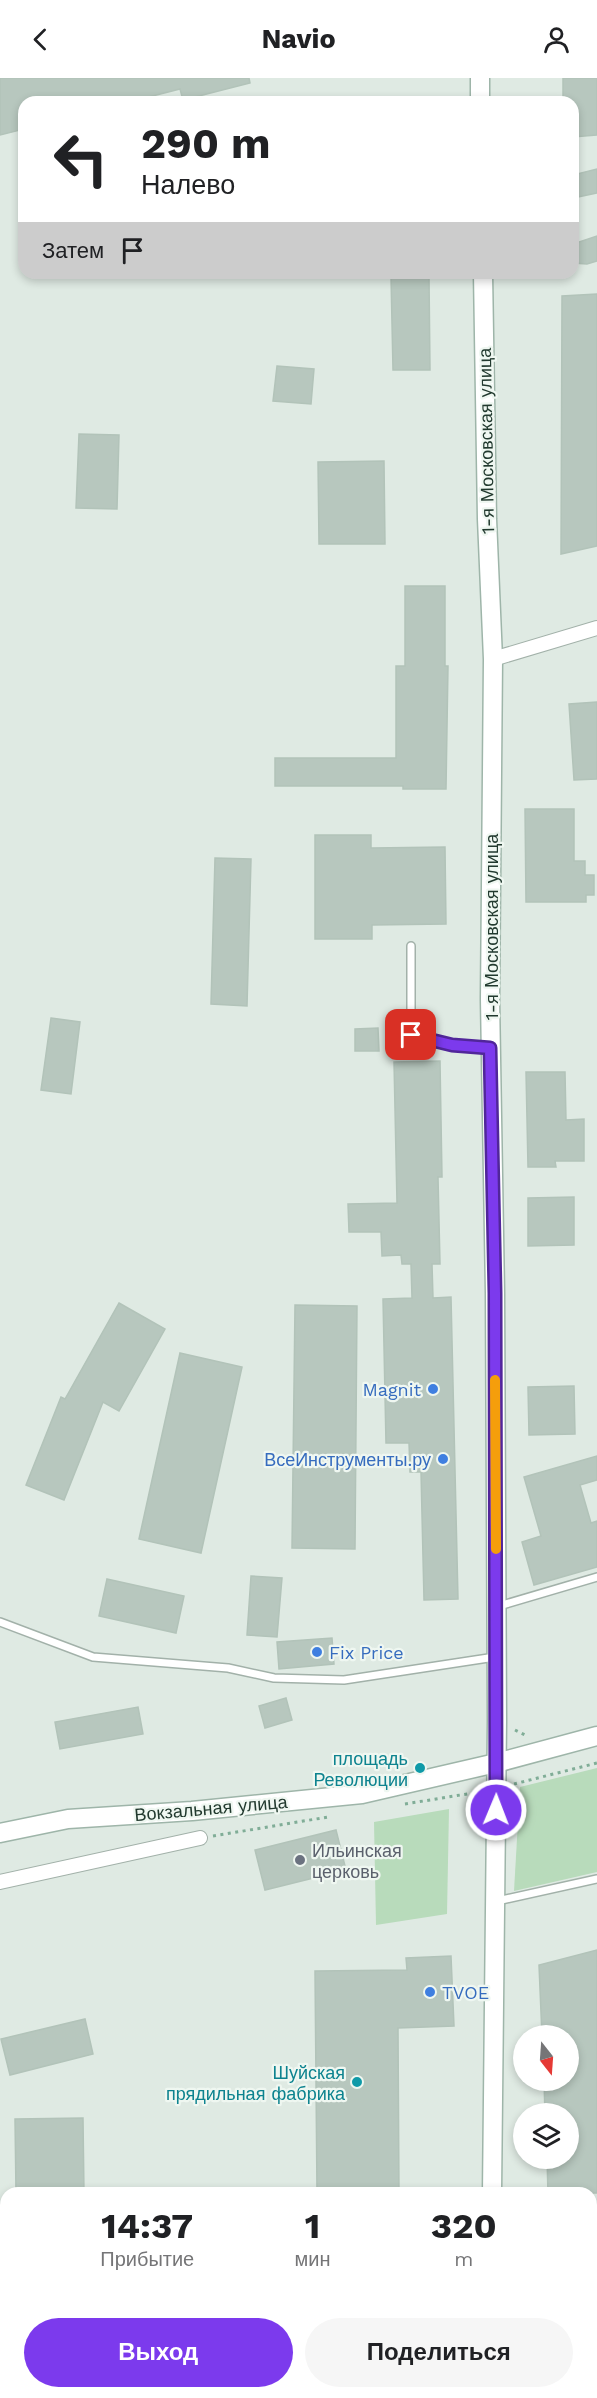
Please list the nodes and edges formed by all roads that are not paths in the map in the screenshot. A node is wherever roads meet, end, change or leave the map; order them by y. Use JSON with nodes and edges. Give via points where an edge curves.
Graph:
{"nodes":[{"id":1,"x":480,"y":78,"type":"edge"},
{"id":2,"x":480,"y":96,"type":"edge"},
{"id":3,"x":483,"y":279,"type":"edge"},
{"id":4,"x":597,"y":628,"type":"edge"},
{"id":5,"x":493,"y":659,"type":"junction"},
{"id":6,"x":411,"y":946,"type":"dead end"},
{"id":7,"x":490,"y":1048,"type":"junction"},
{"id":8,"x":597,"y":1577,"type":"edge"},
{"id":9,"x":496,"y":1607,"type":"junction"},
{"id":10,"x":0,"y":1622,"type":"edge"},
{"id":11,"x":497,"y":1656,"type":"junction"},
{"id":12,"x":597,"y":1736,"type":"edge"},
{"id":13,"x":496,"y":1763,"type":"junction"},
{"id":14,"x":0,"y":1833,"type":"edge"},
{"id":15,"x":200,"y":1838,"type":"dead end"},
{"id":16,"x":597,"y":1880,"type":"edge"},
{"id":17,"x":0,"y":1881,"type":"edge"},
{"id":18,"x":494,"y":1902,"type":"junction"},
{"id":19,"x":492,"y":2187,"type":"edge"}],
"edges":[{"from":1,"to":2,"type":"main road"},
{"from":3,"to":5,"type":"main road","name":"1-я Московская улица"},
{"from":4,"to":5,"type":"street"},
{"from":5,"to":7,"type":"main road","name":"1-я Московская улица"},
{"from":6,"to":7,"type":"lane","via":[[411,1035],[452,1045]]},
{"from":7,"to":9,"type":"main road","name":"1-я Московская улица"},
{"from":8,"to":9,"type":"lane"},
{"from":9,"to":11,"type":"main road","name":"1-я Московская улица"},
{"from":10,"to":11,"type":"lane","via":[[93,1657],[228,1668],[274,1678],[344,1680]]},
{"from":11,"to":13,"type":"main road","name":"1-я Московская улица"},
{"from":12,"to":13,"type":"main road","name":"Вокзальная улица"},
{"from":13,"to":14,"type":"main road","name":"Вокзальная улица","via":[[362,1794],[68,1819]]},
{"from":13,"to":18,"type":"main road","name":"1-я Московская улица"},
{"from":15,"to":17,"type":"street"},
{"from":16,"to":18,"type":"lane"},
{"from":18,"to":19,"type":"main road","name":"1-я Московская улица"}]}
